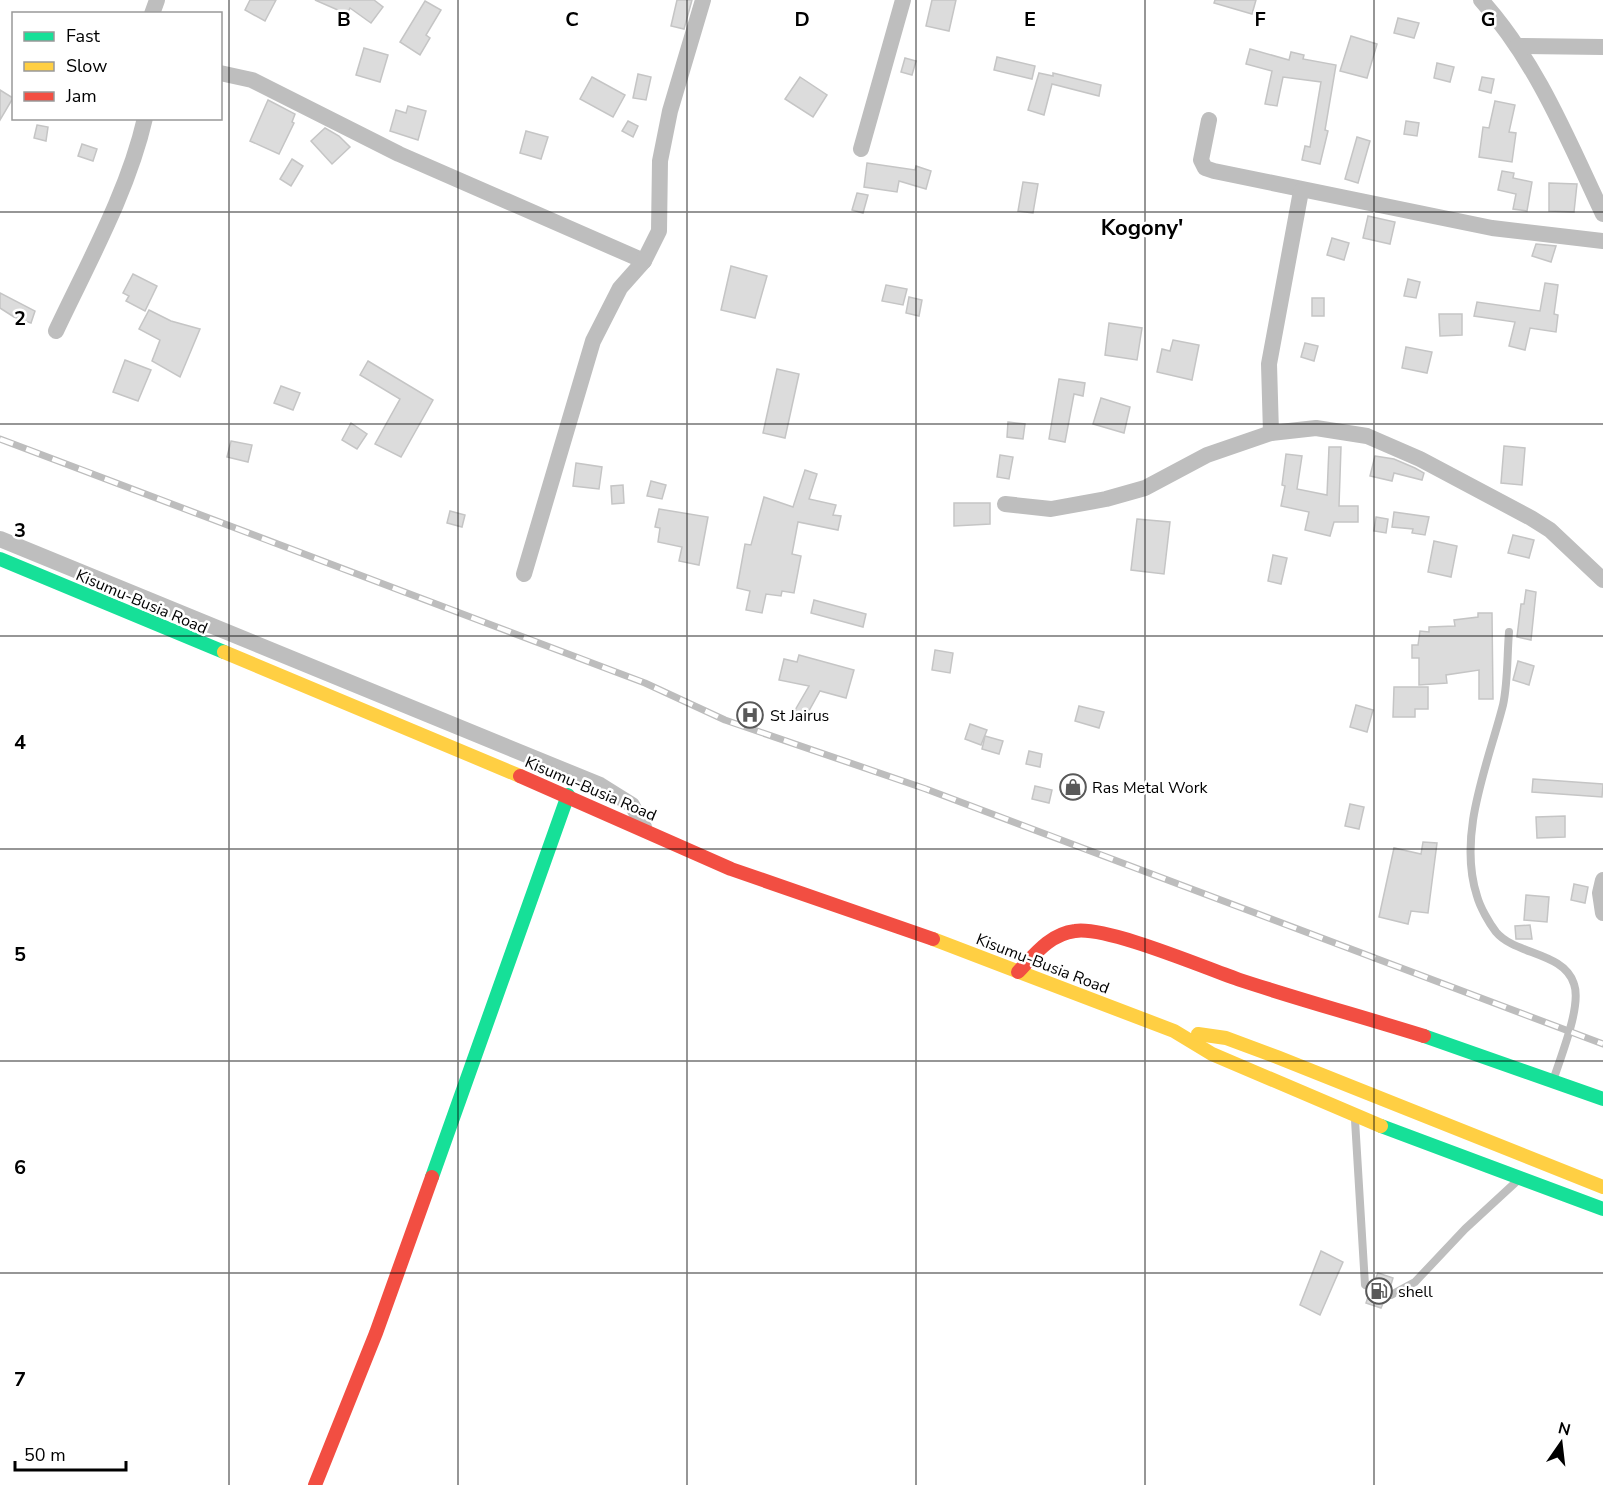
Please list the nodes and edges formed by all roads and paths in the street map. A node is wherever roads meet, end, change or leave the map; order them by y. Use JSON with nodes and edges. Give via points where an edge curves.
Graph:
{"nodes":[{"id":1,"x":703,"y":0,"type":"edge"},
{"id":2,"x":903,"y":0,"type":"edge"},
{"id":3,"x":1481,"y":0,"type":"edge"},
{"id":4,"x":1517,"y":46,"type":"junction"},
{"id":5,"x":1603,"y":47,"type":"edge"},
{"id":6,"x":222,"y":73,"type":"edge"},
{"id":7,"x":145,"y":120,"type":"edge"},
{"id":8,"x":1209,"y":120,"type":"dead end"},
{"id":9,"x":861,"y":149,"type":"dead end"},
{"id":10,"x":1301,"y":191,"type":"junction"},
{"id":11,"x":1603,"y":214,"type":"edge"},
{"id":12,"x":1603,"y":241,"type":"edge"},
{"id":13,"x":644,"y":261,"type":"junction"},
{"id":14,"x":56,"y":331,"type":"dead end"},
{"id":15,"x":1271,"y":433,"type":"junction"},
{"id":16,"x":1005,"y":504,"type":"dead end"},
{"id":17,"x":0,"y":539,"type":"edge"},
{"id":18,"x":0,"y":559,"type":"edge"},
{"id":19,"x":524,"y":574,"type":"dead end"},
{"id":20,"x":1603,"y":580,"type":"edge"},
{"id":21,"x":1509,"y":632,"type":"dead end"},
{"id":22,"x":568,"y":795,"type":"junction"},
{"id":23,"x":644,"y":828,"type":"junction"},
{"id":24,"x":1603,"y":880,"type":"edge"},
{"id":25,"x":1603,"y":913,"type":"edge"},
{"id":26,"x":1018,"y":972,"type":"junction"},
{"id":27,"x":1174,"y":1031,"type":"junction"},
{"id":28,"x":1553,"y":1081,"type":"junction"},
{"id":29,"x":1603,"y":1099,"type":"edge"},
{"id":30,"x":1355,"y":1116,"type":"junction"},
{"id":31,"x":1518,"y":1179,"type":"junction"},
{"id":32,"x":1603,"y":1187,"type":"edge"},
{"id":33,"x":1603,"y":1209,"type":"edge"},
{"id":34,"x":315,"y":1485,"type":"edge"}],
"edges":[{"from":1,"to":13,"type":"street","via":[[670,111],[660,161],[659,231]]},
{"from":2,"to":9,"type":"street"},
{"from":3,"to":4,"type":"street"},
{"from":4,"to":5,"type":"street"},
{"from":4,"to":11,"type":"street","via":[[1533,70]]},
{"from":6,"to":13,"type":"street","via":[[252,80],[399,154]]},
{"from":7,"to":14,"type":"street","via":[[139,146]]},
{"from":8,"to":10,"type":"street","via":[[1201,160],[1205,168]]},
{"from":10,"to":12,"type":"street","via":[[1492,228]]},
{"from":10,"to":15,"type":"street","via":[[1269,364]]},
{"from":13,"to":19,"type":"street","via":[[620,288],[593,341]]},
{"from":15,"to":16,"type":"street","via":[[1207,455],[1145,488],[1106,499],[1051,509]]},
{"from":15,"to":20,"type":"street","via":[[1316,428],[1367,436],[1420,459],[1550,530]]},
{"from":17,"to":23,"type":"street","via":[[600,785],[632,805]]},
{"from":18,"to":22,"type":"main road","name":"Kisumu-Busia Road"},
{"from":21,"to":28,"type":"lane","via":[[1503,702],[1481,778],[1470,846],[1477,896],[1497,933],[1548,959],[1567,972],[1575,984],[1574,1011]]},
{"from":22,"to":23,"type":"main road","name":"Kisumu-Busia Road"},
{"from":22,"to":34,"type":"main road","via":[[376,1333]]},
{"from":23,"to":26,"type":"main road","name":"Kisumu-Busia Road","via":[[731,869]]},
{"from":24,"to":25,"type":"street","via":[[1599,893]]},
{"from":26,"to":27,"type":"main road","name":"Kisumu-Busia Road"},
{"from":26,"to":28,"type":"main road","via":[[1061,933],[1104,933]]},
{"from":27,"to":30,"type":"main road","via":[[1212,1054]]},
{"from":27,"to":32,"type":"main road","via":[[1226,1038]]},
{"from":28,"to":29,"type":"main road"},
{"from":30,"to":31,"type":"main road"},
{"from":30,"to":31,"type":"lane","via":[[1365,1285],[1377,1291],[1391,1295],[1415,1282]]},
{"from":31,"to":33,"type":"main road"}]}
